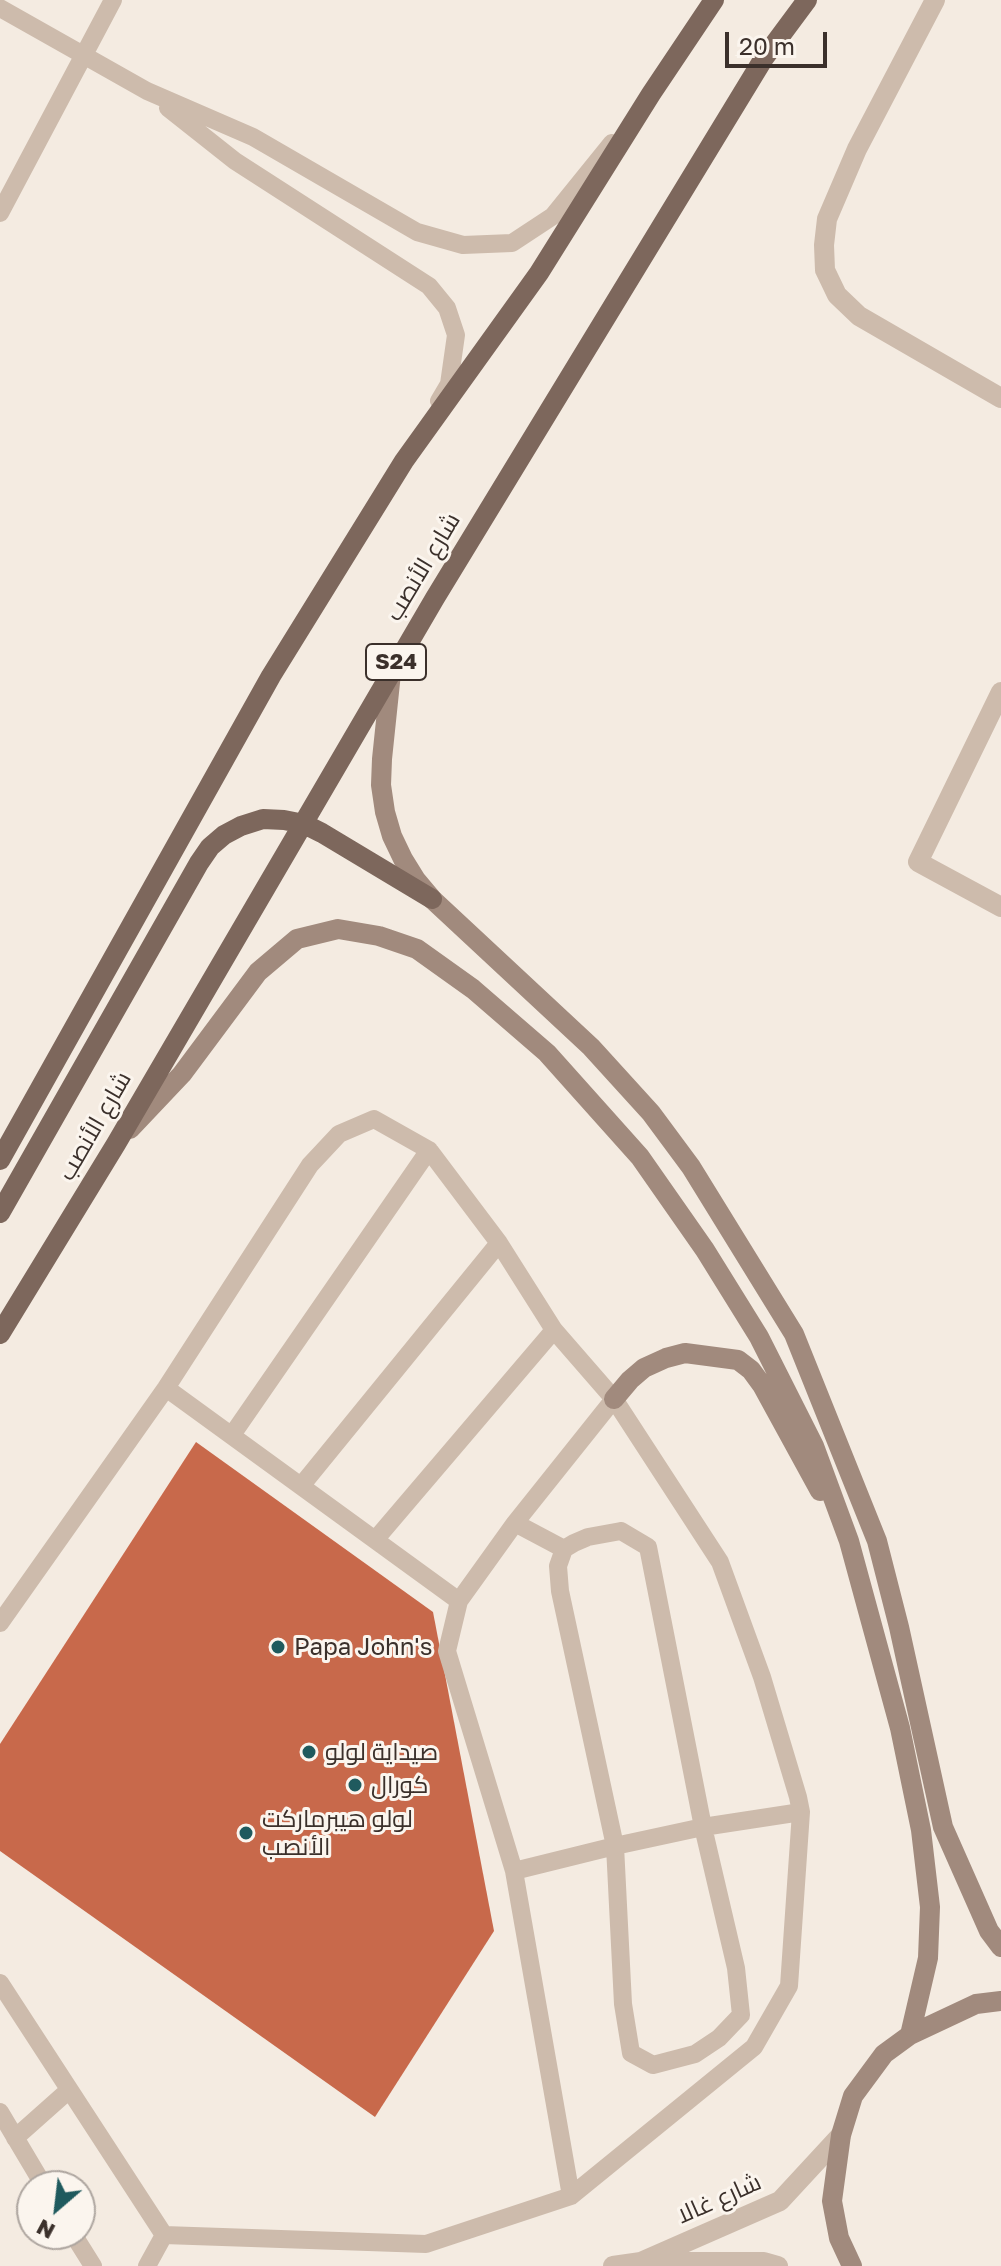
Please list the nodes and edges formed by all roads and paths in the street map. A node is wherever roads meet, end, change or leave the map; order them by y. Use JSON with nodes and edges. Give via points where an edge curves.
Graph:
{"nodes":[{"id":1,"x":113,"y":0,"type":"edge"},
{"id":2,"x":714,"y":0,"type":"edge"},
{"id":3,"x":807,"y":0,"type":"edge"},
{"id":4,"x":935,"y":0,"type":"edge"},
{"id":5,"x":0,"y":8,"type":"edge"},
{"id":6,"x":83,"y":55,"type":"junction"},
{"id":7,"x":147,"y":91,"type":"junction"},
{"id":8,"x":651,"y":94,"type":"junction"},
{"id":9,"x":0,"y":213,"type":"edge"},
{"id":10,"x":1001,"y":398,"type":"edge"},
{"id":11,"x":404,"y":461,"type":"junction"},
{"id":12,"x":391,"y":671,"type":"junction"},
{"id":13,"x":1001,"y":692,"type":"edge"},
{"id":14,"x":304,"y":824,"type":"junction"},
{"id":15,"x":432,"y":899,"type":"junction"},
{"id":16,"x":1001,"y":907,"type":"edge"},
{"id":17,"x":116,"y":1144,"type":"junction"},
{"id":18,"x":429,"y":1150,"type":"junction"},
{"id":19,"x":0,"y":1160,"type":"edge"},
{"id":20,"x":0,"y":1213,"type":"edge"},
{"id":21,"x":499,"y":1243,"type":"junction"},
{"id":22,"x":554,"y":1330,"type":"junction"},
{"id":23,"x":0,"y":1334,"type":"edge"},
{"id":24,"x":166,"y":1388,"type":"junction"},
{"id":25,"x":614,"y":1399,"type":"junction"},
{"id":26,"x":232,"y":1435,"type":"junction"},
{"id":27,"x":301,"y":1486,"type":"junction"},
{"id":28,"x":515,"y":1523,"type":"junction"},
{"id":29,"x":375,"y":1540,"type":"junction"},
{"id":30,"x":849,"y":1541,"type":"junction"},
{"id":31,"x":564,"y":1549,"type":"junction"},
{"id":32,"x":459,"y":1601,"type":"junction"},
{"id":33,"x":0,"y":1623,"type":"edge"},
{"id":34,"x":801,"y":1812,"type":"junction"},
{"id":35,"x":703,"y":1827,"type":"junction"},
{"id":36,"x":615,"y":1846,"type":"junction"},
{"id":37,"x":514,"y":1871,"type":"junction"},
{"id":38,"x":1001,"y":1947,"type":"edge"},
{"id":39,"x":0,"y":1983,"type":"edge"},
{"id":40,"x":1001,"y":2001,"type":"edge"},
{"id":41,"x":910,"y":2035,"type":"junction"},
{"id":42,"x":69,"y":2090,"type":"junction"},
{"id":43,"x":0,"y":2112,"type":"edge"},
{"id":44,"x":841,"y":2135,"type":"junction"},
{"id":45,"x":15,"y":2138,"type":"junction"},
{"id":46,"x":34,"y":2170,"type":"edge"},
{"id":47,"x":571,"y":2196,"type":"junction"},
{"id":48,"x":164,"y":2235,"type":"junction"},
{"id":49,"x":641,"y":2262,"type":"junction"},
{"id":50,"x":147,"y":2266,"type":"edge"},
{"id":51,"x":613,"y":2266,"type":"edge"},
{"id":52,"x":778,"y":2266,"type":"edge"},
{"id":53,"x":852,"y":2266,"type":"edge"}],
"edges":[{"from":1,"to":6,"type":"lane"},
{"from":2,"to":8,"type":"main road"},
{"from":3,"to":12,"type":"main road","name":"شارع الأنصب","number":"S24","via":[[764,58]]},
{"from":4,"to":10,"type":"street","via":[[857,149],[827,219],[825,270],[837,295],[859,316]]},
{"from":5,"to":6,"type":"lane"},
{"from":6,"to":7,"type":"lane"},
{"from":6,"to":9,"type":"lane"},
{"from":7,"to":8,"type":"lane","via":[[253,137],[417,232],[463,245],[512,243],[553,216]]},
{"from":7,"to":11,"type":"lane","via":[[235,161],[429,286],[447,308],[456,335],[449,384]]},
{"from":8,"to":11,"type":"main road","via":[[539,273]]},
{"from":11,"to":19,"type":"main road","via":[[263,690]]},
{"from":12,"to":14,"type":"main road","name":"شارع الأنصب","number":"S24"},
{"from":12,"to":15,"type":"main road","via":[[382,759],[385,812],[403,859]]},
{"from":13,"to":16,"type":"street","via":[[918,862]]},
{"from":14,"to":15,"type":"main road"},
{"from":14,"to":17,"type":"main road","name":"شارع الأنصب","number":"S24"},
{"from":14,"to":20,"type":"main road","via":[[263,819],[241,826],[210,847]]},
{"from":15,"to":38,"type":"main road","via":[[591,1047],[651,1113],[691,1167],[794,1334],[877,1541],[943,1827]]},
{"from":17,"to":23,"type":"main road","name":"شارع الأنصب","number":"S24"},
{"from":17,"to":30,"type":"main road","via":[[182,1074],[258,972],[297,939],[338,929],[417,949],[547,1053],[640,1157],[759,1337],[814,1446]]},
{"from":18,"to":21,"type":"lane"},
{"from":18,"to":24,"type":"lane","via":[[374,1119],[339,1134],[310,1165]]},
{"from":18,"to":26,"type":"lane"},
{"from":21,"to":22,"type":"lane"},
{"from":21,"to":27,"type":"lane"},
{"from":22,"to":25,"type":"lane"},
{"from":22,"to":29,"type":"lane"},
{"from":24,"to":26,"type":"lane"},
{"from":24,"to":33,"type":"lane"},
{"from":25,"to":28,"type":"lane"},
{"from":25,"to":30,"type":"main road","via":[[644,1368],[666,1358],[685,1353],[738,1360],[762,1385]]},
{"from":25,"to":34,"type":"lane","via":[[720,1562],[762,1677]]},
{"from":26,"to":27,"type":"lane"},
{"from":27,"to":29,"type":"lane"},
{"from":28,"to":31,"type":"lane"},
{"from":28,"to":32,"type":"lane"},
{"from":29,"to":32,"type":"lane"},
{"from":30,"to":41,"type":"main road","via":[[900,1728],[921,1830],[930,1907],[928,1958]]},
{"from":31,"to":35,"type":"lane","via":[[588,1537],[621,1531],[648,1547]]},
{"from":31,"to":36,"type":"lane","via":[[558,1566],[560,1591]]},
{"from":32,"to":37,"type":"lane","via":[[447,1651]]},
{"from":34,"to":35,"type":"lane"},
{"from":34,"to":47,"type":"lane","via":[[789,1986],[754,2047]]},
{"from":35,"to":36,"type":"lane"},
{"from":35,"to":36,"type":"lane","via":[[736,1968],[741,2015],[695,2054],[653,2065],[631,2053],[623,2004]]},
{"from":36,"to":37,"type":"lane"},
{"from":37,"to":47,"type":"lane"},
{"from":39,"to":42,"type":"lane"},
{"from":40,"to":41,"type":"main road","via":[[976,2004]]},
{"from":41,"to":44,"type":"main road","via":[[884,2054],[853,2096]]},
{"from":42,"to":45,"type":"lane"},
{"from":42,"to":48,"type":"lane"},
{"from":43,"to":45,"type":"lane"},
{"from":44,"to":49,"type":"street","name":"شارع غالا","via":[[780,2201]]},
{"from":44,"to":53,"type":"main road","via":[[832,2201],[839,2238]]},
{"from":45,"to":46,"type":"lane"},
{"from":47,"to":48,"type":"lane","via":[[426,2244]]},
{"from":48,"to":50,"type":"lane"},
{"from":49,"to":51,"type":"street","name":"شارع غالا"},
{"from":49,"to":52,"type":"street","name":"شارع غالا"}]}
